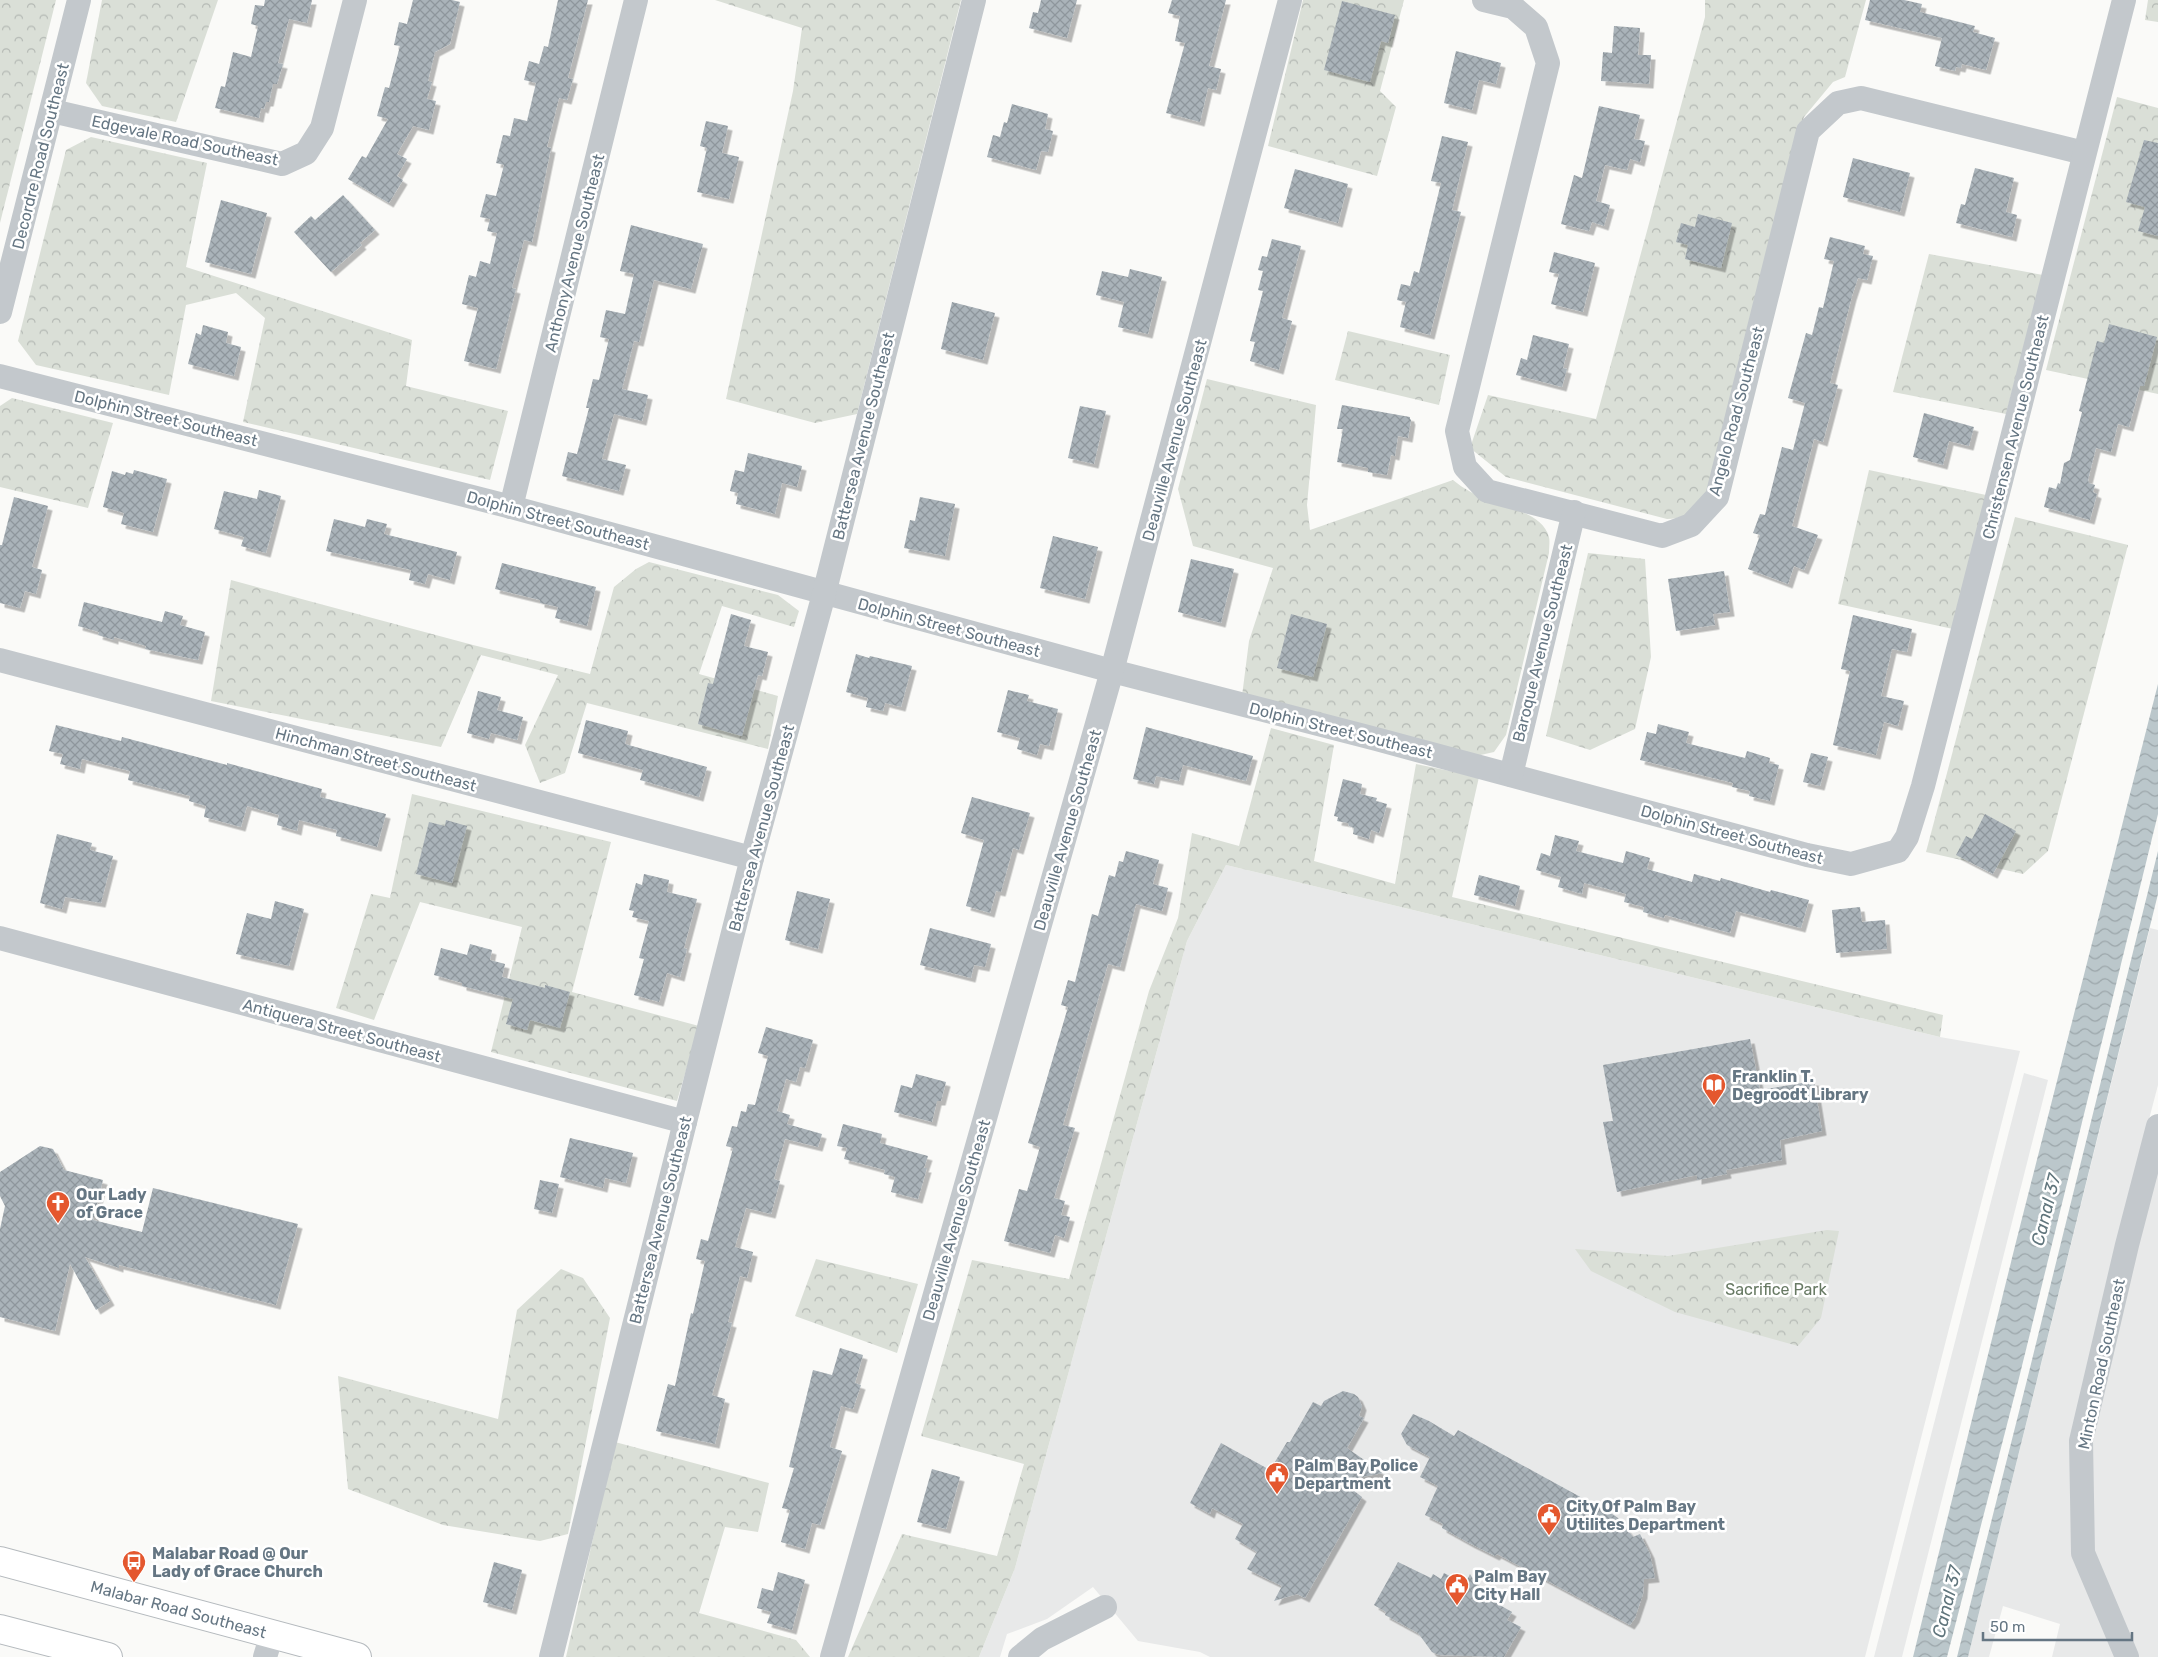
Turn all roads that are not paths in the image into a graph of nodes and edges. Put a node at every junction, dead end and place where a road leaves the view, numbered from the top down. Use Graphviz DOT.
graph roads {
  1 [pos="79,0"];
  2 [pos="355,0"];
  3 [pos="636,0"];
  4 [pos="974,0"];
  5 [pos="1290,0"];
  6 [pos="1484,0"];
  7 [pos="2124,0"];
  8 [pos="52,110"];
  9 [pos="2084,153"];
  10 [pos="0,312"];
  11 [pos="0,376"];
  12 [pos="511,507"];
  13 [pos="1574,512"];
  14 [pos="824,594"];
  15 [pos="0,660"];
  16 [pos="1112,671"];
  17 [pos="1511,774"];
  18 [pos="1898,851"];
  19 [pos="752,858"];
  20 [pos="0,938"];
  21 [pos="685,1122"];
  22 [pos="2158,1126"];
  23 [pos="0,1561"];
  24 [pos="1105,1607"];
  25 [pos="0,1629"];
  26 [pos="269,1646"];
  27 [pos="108,1657"];
  28 [pos="357,1657"];
  29 [pos="551,1657"];
  30 [pos="832,1657"];
  31 [pos="1020,1657"];
  32 [pos="2127,1657"];
  1 -- 8 [label="street, Decordre Road Southeast"];
  2 -- 8 [label="street, Edgevale Road Southeast"];
  3 -- 12 [label="street, Anthony Avenue Southeast"];
  4 -- 14 [label="street, Battersea Avenue Southeast"];
  5 -- 16 [label="street, Deauville Avenue Southeast"];
  6 -- 13 [label="street, Angelo Road Southeast"];
  7 -- 9 [label="street, Christensen Avenue Southeast"];
  8 -- 10 [label="street, Decordre Road Southeast"];
  9 -- 13 [label="street, Angelo Road Southeast"];
  9 -- 18 [label="street, Christensen Avenue Southeast"];
  11 -- 12 [label="street, Dolphin Street Southeast"];
  12 -- 14 [label="street, Dolphin Street Southeast"];
  13 -- 17 [label="street, Baroque Avenue Southeast"];
  14 -- 16 [label="street, Dolphin Street Southeast"];
  14 -- 19 [label="street, Battersea Avenue Southeast"];
  15 -- 19 [label="street, Hinchman Street Southeast"];
  16 -- 17 [label="street, Dolphin Street Southeast"];
  16 -- 30 [label="street, Deauville Avenue Southeast"];
  17 -- 18 [label="street, Dolphin Street Southeast"];
  19 -- 21 [label="street, Battersea Avenue Southeast"];
  20 -- 21 [label="street, Antiquera Street Southeast"];
  21 -- 29 [label="street, Battersea Avenue Southeast"];
  22 -- 32 [label="street, Minton Road Southeast"];
  23 -- 26 [label="main road, Malabar Road Southeast"];
  24 -- 31 [label="street"];
  25 -- 27 [label="main road"];
  26 -- 28 [label="main road, Malabar Road Southeast"];
}
